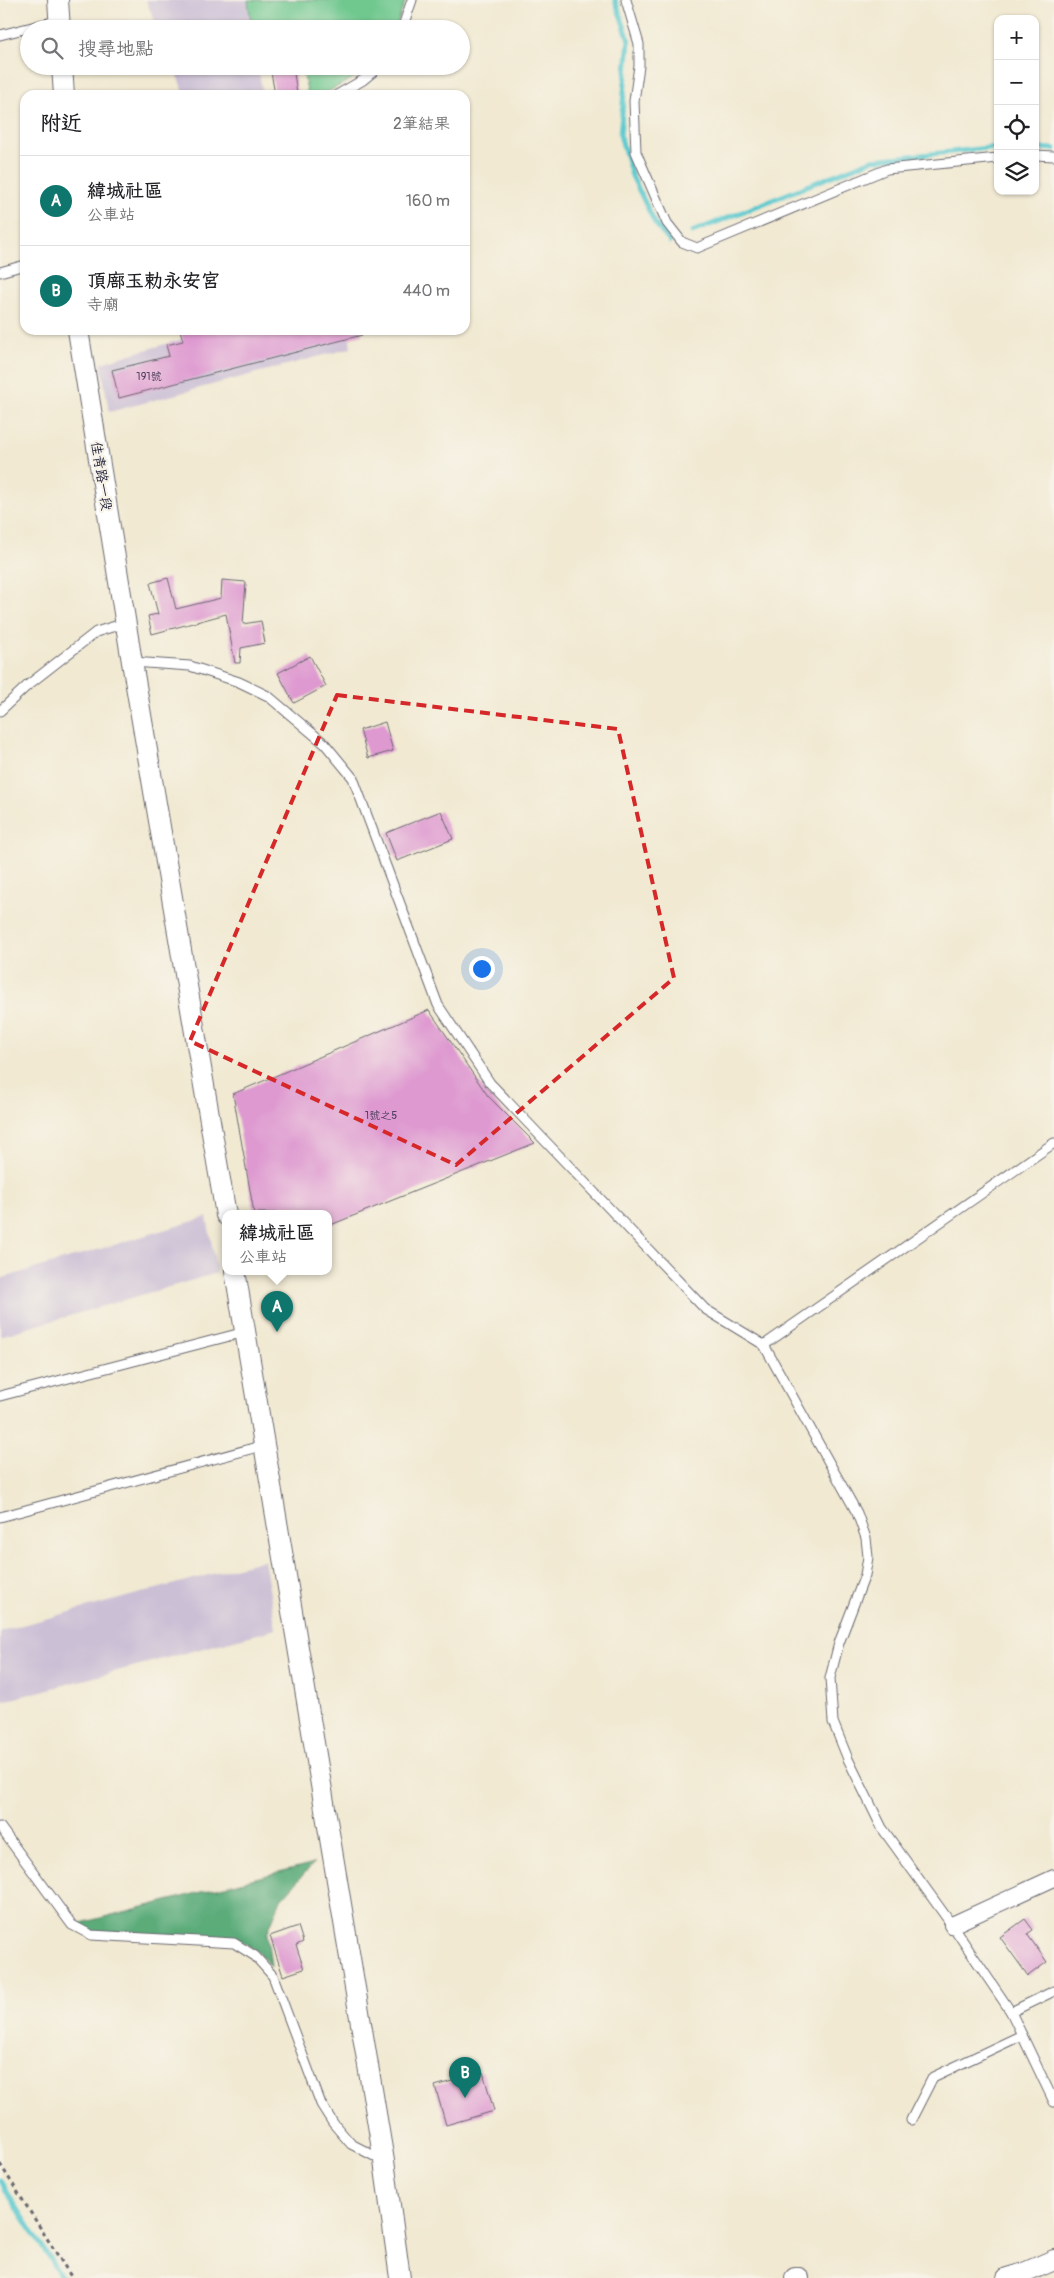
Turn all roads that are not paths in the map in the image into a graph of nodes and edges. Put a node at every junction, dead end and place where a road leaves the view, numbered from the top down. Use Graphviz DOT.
graph roads {
  1 [pos="412,0"];
  2 [pos="626,0"];
  3 [pos="60,16"];
  4 [pos="47,20"];
  5 [pos="405,20"];
  6 [pos="20,29"];
  7 [pos="0,35"];
  8 [pos="63,75"];
  9 [pos="368,75"];
  10 [pos="64,90"];
  11 [pos="345,90"];
  12 [pos="1039,155"];
  13 [pos="1054,156"];
  14 [pos="994,158"];
  15 [pos="20,266"];
  16 [pos="0,272"];
  17 [pos="79,335"];
  18 [pos="125,623"];
  19 [pos="132,662"];
  20 [pos="0,711"];
  21 [pos="1054,1142"];
  22 [pos="225,1210"];
  23 [pos="236,1275"];
  24 [pos="246,1332"];
  25 [pos="764,1345"];
  26 [pos="0,1396"];
  27 [pos="265,1445"];
  28 [pos="0,1517"];
  29 [pos="0,1826"];
  30 [pos="1054,1878"];
  31 [pos="952,1925"];
  32 [pos="1054,1991"];
  33 [pos="1011,2012"];
  34 [pos="1022,2035"];
  35 [pos="1054,2102"];
  36 [pos="911,2120"];
  37 [pos="384,2161"];
  38 [pos="1054,2260"];
  39 [pos="400,2278"];
  40 [pos="795,2278"];
  41 [pos="799,2278"];
  42 [pos="1007,2278"];
  1 -- 5 [label="lane"];
  2 -- 14 [label="lane"];
  3 -- 4 [label="lane"];
  6 -- 7 [label="lane"];
  8 -- 10 [label="street"];
  9 -- 11 [label="lane"];
  12 -- 13 [label="lane"];
  15 -- 16 [label="lane"];
  17 -- 18 [label="street, 佳青路一段"];
  18 -- 19 [label="street, 佳青路一段"];
  18 -- 20 [label="lane"];
  19 -- 22 [label="street, 佳青路一段"];
  19 -- 25 [label="lane"];
  21 -- 25 [label="lane"];
  23 -- 24 [label="street"];
  24 -- 26 [label="lane"];
  24 -- 27 [label="street"];
  25 -- 31 [label="lane"];
  27 -- 28 [label="lane"];
  27 -- 37 [label="street"];
  29 -- 37 [label="lane"];
  30 -- 31 [label="street"];
  31 -- 33 [label="lane"];
  32 -- 33 [label="lane"];
  33 -- 34 [label="lane"];
  34 -- 35 [label="lane"];
  34 -- 36 [label="lane"];
  37 -- 39 [label="street"];
  38 -- 42 [label="street"];
  40 -- 41 [label="street"];
}
